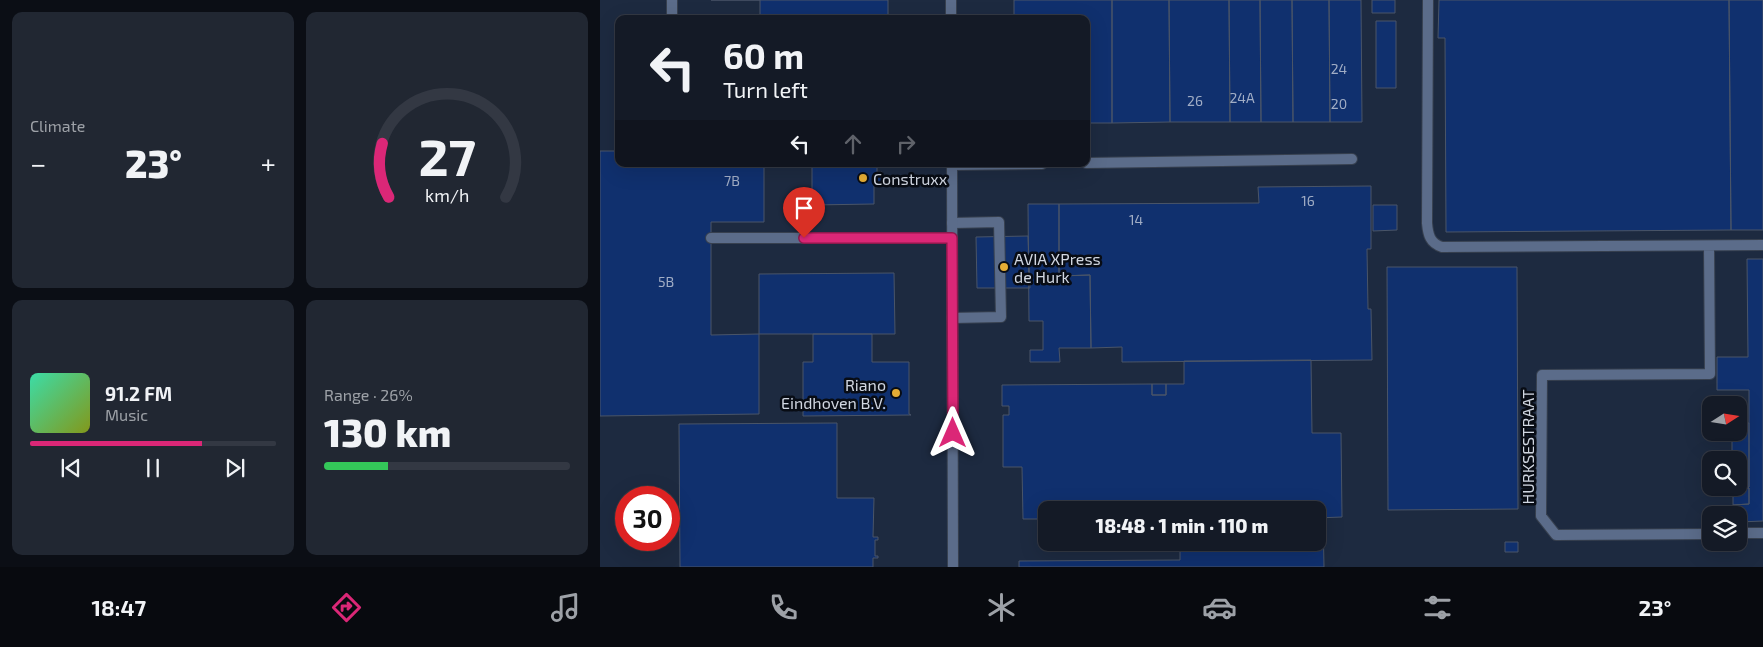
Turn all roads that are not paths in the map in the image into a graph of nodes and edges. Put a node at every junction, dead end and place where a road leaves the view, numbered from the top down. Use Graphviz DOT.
graph roads {
  1 [pos="672,0"];
  2 [pos="951,0"];
  3 [pos="1428,0"];
  4 [pos="672,15"];
  5 [pos="951,15"];
  6 [pos="1352,159"];
  7 [pos="1090,163"];
  8 [pos="952,167"];
  9 [pos="952,223"];
  10 [pos="711,238"];
  11 [pos="952,238"];
  12 [pos="1709,246"];
  13 [pos="1763,246"];
  14 [pos="952,318"];
  15 [pos="1747,533"];
  16 [pos="1763,533"];
  17 [pos="1702,534"];
  18 [pos="953,567"];
  1 -- 4 [label="street"];
  2 -- 5 [label="street"];
  3 -- 12 [label="street"];
  6 -- 7 [label="street"];
  8 -- 9 [label="street"];
  9 -- 11 [label="street"];
  9 -- 14 [label="street"];
  10 -- 11 [label="street"];
  11 -- 14 [label="street"];
  12 -- 13 [label="street"];
  12 -- 17 [label="street, HURKSESTRAAT"];
  14 -- 18 [label="street"];
  15 -- 16 [label="street"];
}
